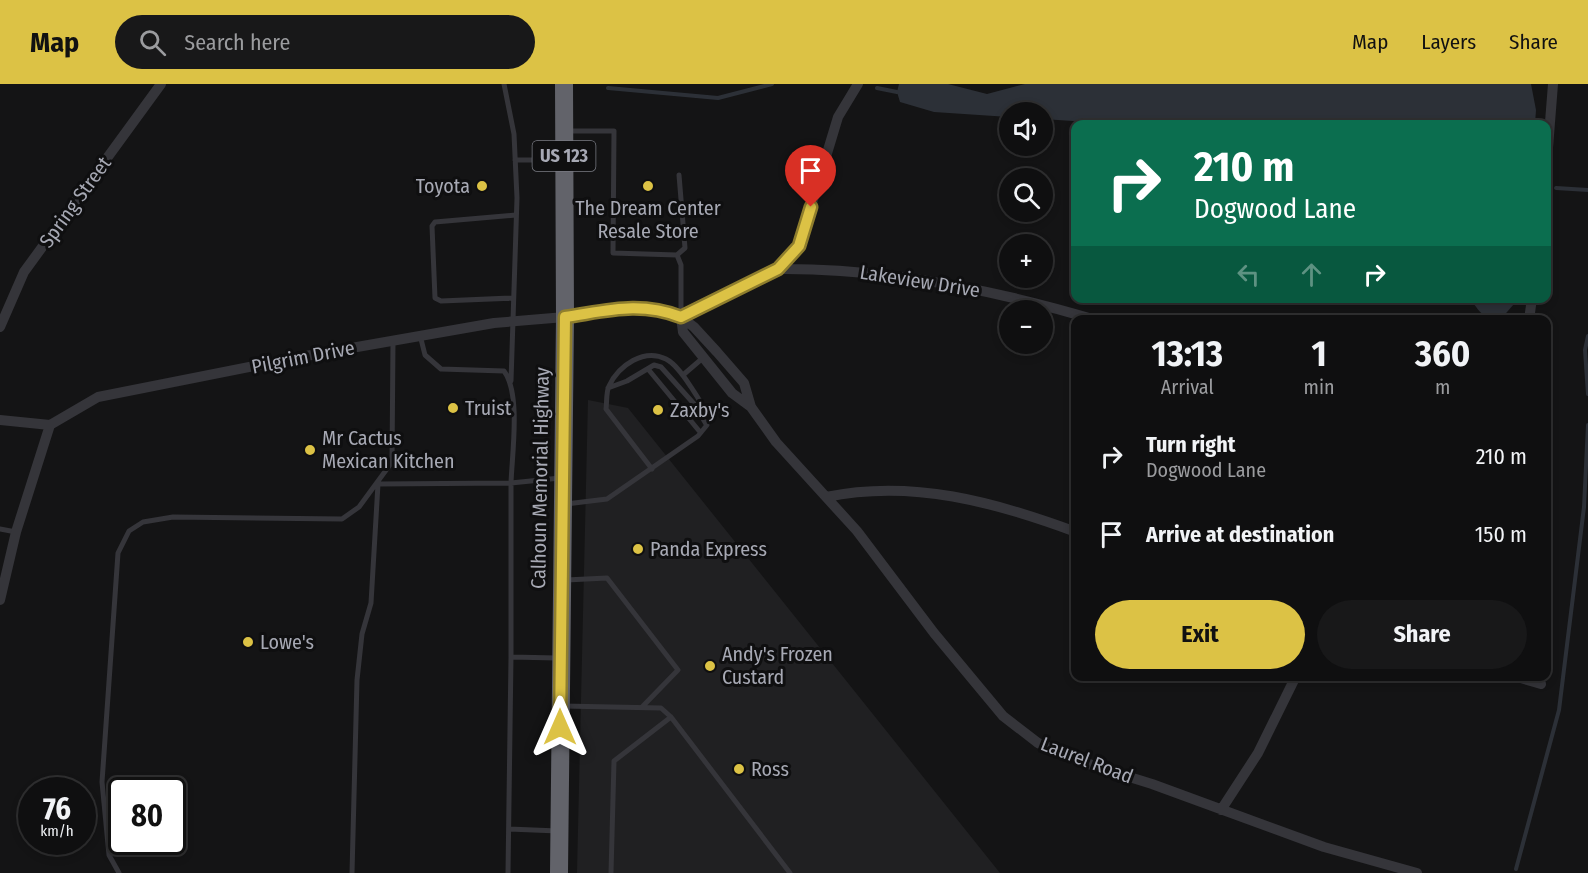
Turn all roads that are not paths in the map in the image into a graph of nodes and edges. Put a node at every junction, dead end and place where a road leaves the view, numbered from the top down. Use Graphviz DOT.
graph roads {
  1 [pos="161,84"];
  2 [pos="504,84"];
  3 [pos="564,84"];
  4 [pos="1553,84"];
  5 [pos="857,86"];
  6 [pos="1550,120"];
  7 [pos="564,132"];
  8 [pos="515,160"];
  9 [pos="564,160"];
  10 [pos="679,175"];
  11 [pos="516,215"];
  12 [pos="677,255"];
  13 [pos="778,269"];
  14 [pos="513,298"];
  15 [pos="1077,315"];
  16 [pos="565,317"];
  17 [pos="681,317"];
  18 [pos="512,322"];
  19 [pos="0,327"];
  20 [pos="420,334"];
  21 [pos="393,339"];
  22 [pos="704,357"];
  23 [pos="648,369"];
  24 [pos="683,375"];
  25 [pos="511,381"];
  26 [pos="608,388"];
  27 [pos="752,407"];
  28 [pos="0,420"];
  29 [pos="50,424"];
  30 [pos="706,425"];
  31 [pos="700,432"];
  32 [pos="652,469"];
  33 [pos="562,478"];
  34 [pos="511,483"];
  35 [pos="378,484"];
  36 [pos="826,497"];
  37 [pos="562,504"];
  38 [pos="0,529"];
  39 [pos="1071,529"];
  40 [pos="16,532"];
  41 [pos="561,580"];
  42 [pos="0,600"];
  43 [pos="512,657"];
  44 [pos="561,658"];
  45 [pos="1294,681"];
  46 [pos="1531,681"];
  47 [pos="1541,684"];
  48 [pos="560,706"];
  49 [pos="643,706"];
  50 [pos="671,717"];
  51 [pos="1221,810"];
  52 [pos="509,830"];
  53 [pos="559,831"];
  54 [pos="119,873"];
  55 [pos="352,873"];
  56 [pos="508,873"];
  57 [pos="559,873"];
  58 [pos="611,873"];
  59 [pos="790,873"];
  60 [pos="1417,873"];
  1 -- 19 [label="street, Spring Street"];
  2 -- 8 [label="lane"];
  3 -- 7 [label="highway, Calhoun Memorial Highway / US 123"];
  4 -- 6 [label="street"];
  5 -- 13 [label="street"];
  7 -- 9 [label="highway, Calhoun Memorial Highway / US 123"];
  7 -- 12 [label="lane"];
  8 -- 9 [label="lane"];
  8 -- 11 [label="lane"];
  9 -- 16 [label="highway, Calhoun Memorial Highway / US 123"];
  10 -- 12 [label="lane"];
  11 -- 14 [label="lane"];
  11 -- 14 [label="lane"];
  12 -- 17 [label="lane"];
  13 -- 15 [label="street, Lakeview Drive"];
  13 -- 17 [label="street"];
  14 -- 18 [label="lane"];
  16 -- 17 [label="street, Pilgrim Drive"];
  16 -- 18 [label="street, Pilgrim Drive"];
  16 -- 33 [label="highway, Calhoun Memorial Highway / US 123"];
  17 -- 22 [label="street, Laurel Road"];
  17 -- 27 [label="street, Laurel Road"];
  18 -- 20 [label="street, Pilgrim Drive"];
  18 -- 25 [label="lane"];
  20 -- 21 [label="street, Pilgrim Drive"];
  20 -- 25 [label="lane"];
  21 -- 29 [label="street, Pilgrim Drive"];
  21 -- 35 [label="lane"];
  22 -- 24 [label="lane"];
  22 -- 27 [label="street, Laurel Road"];
  23 -- 26 [label="lane"];
  23 -- 30 [label="lane"];
  23 -- 31 [label="lane"];
  24 -- 26 [label="lane"];
  24 -- 30 [label="lane"];
  25 -- 34 [label="lane"];
  26 -- 32 [label="lane"];
  27 -- 36 [label="street, Laurel Road"];
  28 -- 29 [label="street"];
  29 -- 40 [label="street"];
  30 -- 31 [label="lane"];
  31 -- 32 [label="lane"];
  32 -- 37 [label="lane"];
  33 -- 34 [label="lane"];
  33 -- 37 [label="highway, Calhoun Memorial Highway / US 123"];
  34 -- 35 [label="lane"];
  34 -- 43 [label="lane"];
  35 -- 54 [label="lane"];
  35 -- 55 [label="lane"];
  36 -- 39 [label="street"];
  36 -- 51 [label="street, Laurel Road"];
  37 -- 41 [label="highway, Calhoun Memorial Highway / US 123"];
  38 -- 40 [label="lane"];
  40 -- 42 [label="street"];
  41 -- 44 [label="highway, Calhoun Memorial Highway / US 123"];
  41 -- 49 [label="lane"];
  43 -- 44 [label="lane"];
  43 -- 52 [label="lane"];
  44 -- 48 [label="highway, Calhoun Memorial Highway / US 123"];
  45 -- 51 [label="street"];
  46 -- 47 [label="street"];
  48 -- 49 [label="lane"];
  48 -- 53 [label="highway, Calhoun Memorial Highway / US 123"];
  49 -- 50 [label="lane"];
  50 -- 58 [label="lane"];
  50 -- 59 [label="lane"];
  51 -- 60 [label="street, Laurel Road"];
  52 -- 53 [label="lane"];
  52 -- 56 [label="lane"];
  53 -- 57 [label="highway, Calhoun Memorial Highway / US 123"];
}
